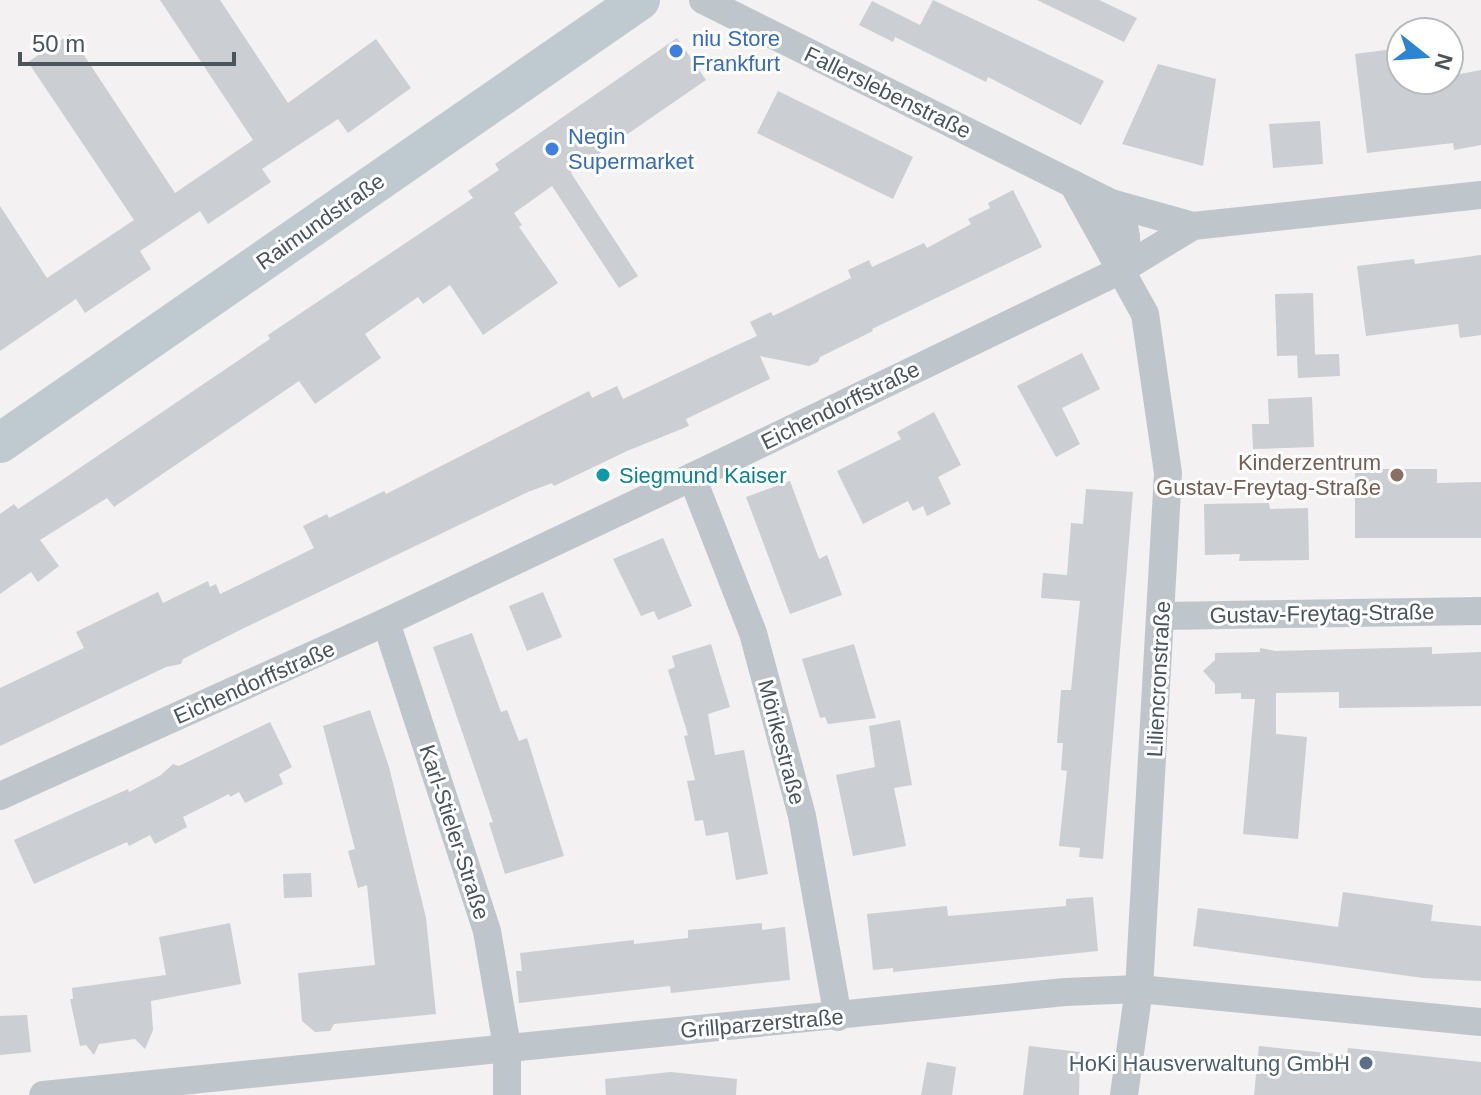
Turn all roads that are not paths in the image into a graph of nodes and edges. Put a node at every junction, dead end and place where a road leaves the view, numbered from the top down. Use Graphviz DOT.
graph roads {
  1 [pos="640,0"];
  2 [pos="703,0"];
  3 [pos="1073,184"];
  4 [pos="1481,195"];
  5 [pos="1111,203"];
  6 [pos="1193,226"];
  7 [pos="1119,271"];
  8 [pos="0,443"];
  9 [pos="692,477"];
  10 [pos="1481,611"];
  11 [pos="1163,616"];
  12 [pos="386,622"];
  13 [pos="0,796"];
  14 [pos="1139,989"];
  15 [pos="838,1017"];
  16 [pos="1481,1022"];
  17 [pos="507,1046"];
  18 [pos="43,1095"];
  19 [pos="507,1095"];
  20 [pos="1124,1095"];
  1 -- 8 [label="street, Raimundstraße"];
  2 -- 3 [label="street, Fallerslebenstraße"];
  3 -- 5 [label="street, Fallerslebenstraße"];
  3 -- 7 [label="street"];
  4 -- 6 [label="street, Eichendorffstraße"];
  5 -- 6 [label="street, Fallerslebenstraße"];
  5 -- 7 [label="street"];
  6 -- 7 [label="street, Eichendorffstraße"];
  7 -- 9 [label="street, Eichendorffstraße"];
  7 -- 11 [label="street, Liliencronstraße"];
  9 -- 12 [label="street, Eichendorffstraße"];
  9 -- 15 [label="street, Mörikestraße"];
  10 -- 11 [label="street, Gustav-Freytag-Straße"];
  11 -- 14 [label="street, Liliencronstraße"];
  12 -- 13 [label="street, Eichendorffstraße"];
  12 -- 17 [label="street, Karl-Stieler-Straße"];
  14 -- 15 [label="street, Grillparzerstraße"];
  14 -- 16 [label="street, Grillparzerstraße"];
  14 -- 20 [label="street, Liliencronstraße"];
  15 -- 17 [label="street, Grillparzerstraße"];
  17 -- 18 [label="street, Grillparzerstraße"];
  17 -- 19 [label="street, Karl-Stieler-Straße"];
}
